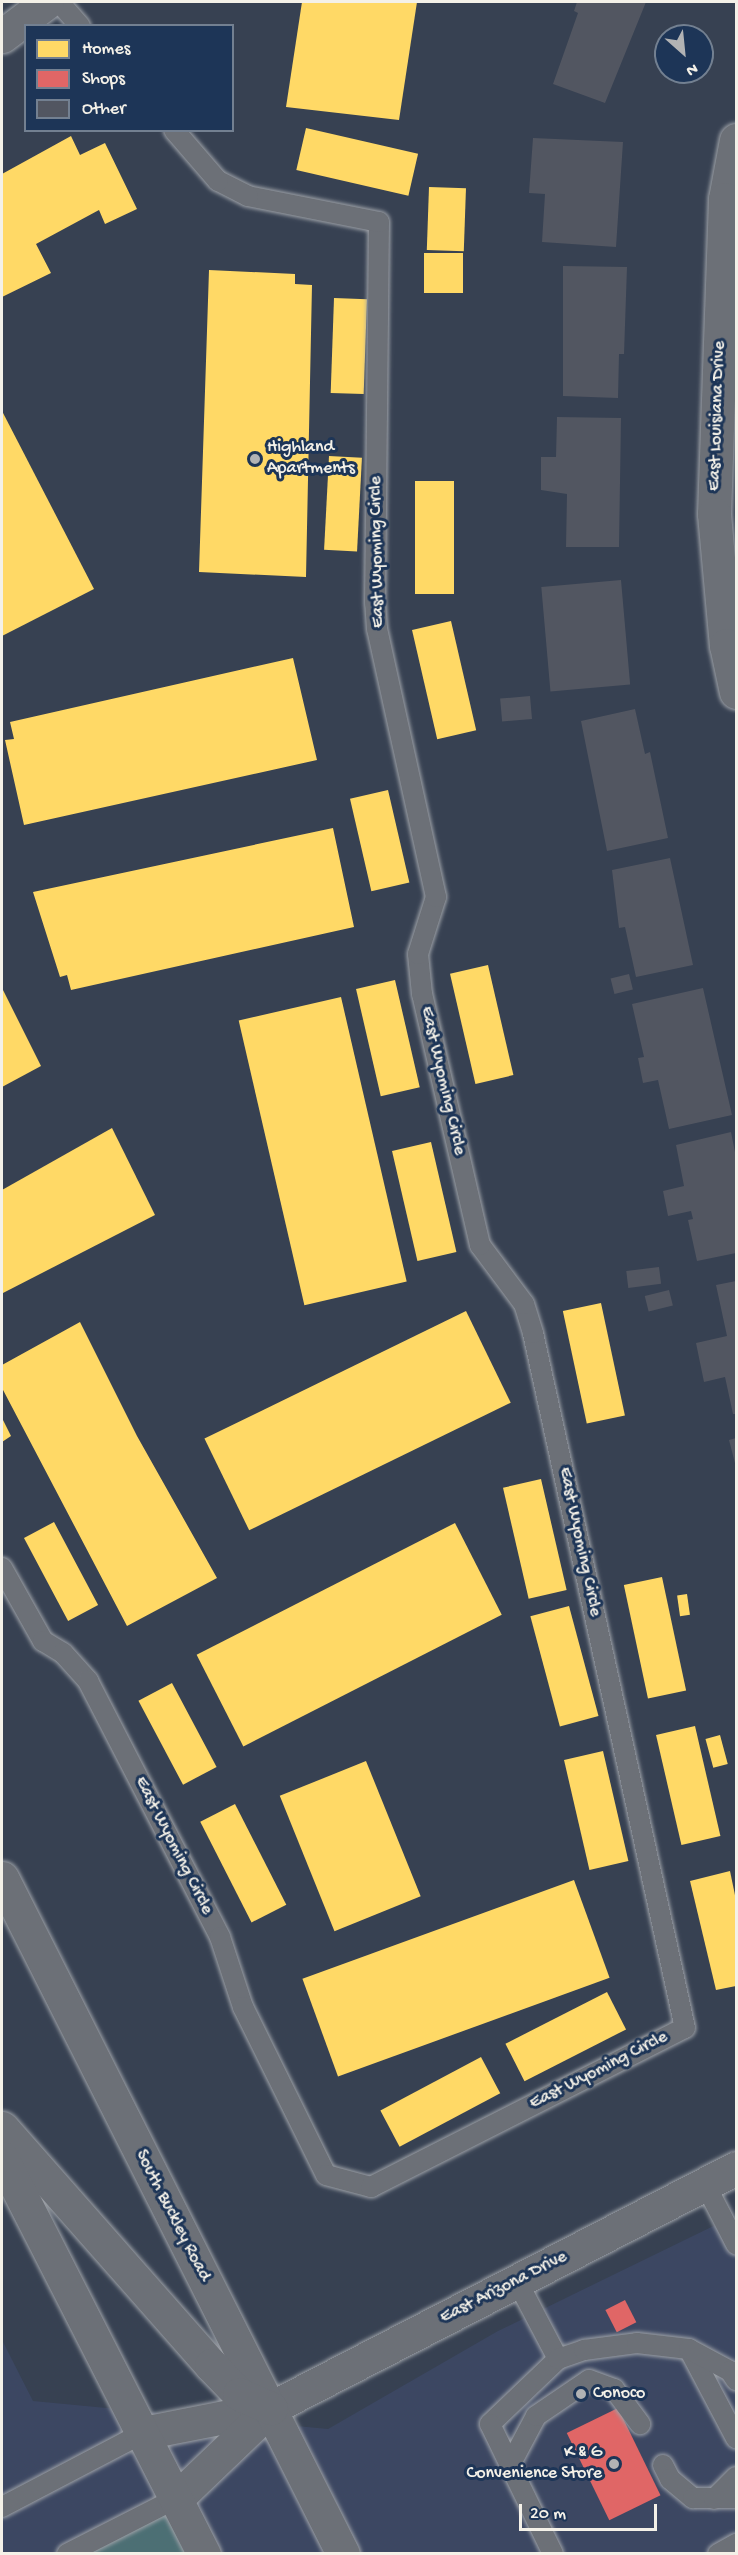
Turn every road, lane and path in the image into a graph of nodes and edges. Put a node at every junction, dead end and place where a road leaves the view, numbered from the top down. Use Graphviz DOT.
graph roads {
  1 [pos="47,2"];
  2 [pos="59,2"];
  3 [pos="79,24"];
  4 [pos="2,36"];
  5 [pos="176,132"];
  6 [pos="736,140"];
  7 [pos="736,692"];
  8 [pos="2,1568"];
  9 [pos="2,1878"];
  10 [pos="2,2128"];
  11 [pos="2,2158"];
  12 [pos="736,2168"];
  13 [pos="705,2184"];
  14 [pos="736,2244"];
  15 [pos="517,2281"];
  16 [pos="689,2349"];
  17 [pos="558,2359"];
  18 [pos="736,2380"];
  19 [pos="270,2408"];
  20 [pos="640,2424"];
  21 [pos="143,2433"];
  22 [pos="736,2438"];
  23 [pos="510,2465"];
  24 [pos="663,2465"];
  25 [pos="736,2477"];
  26 [pos="177,2498"];
  27 [pos="736,2498"];
  28 [pos="714,2499"];
  29 [pos="2,2507"];
  30 [pos="736,2544"];
  31 [pos="67,2553"];
  32 [pos="204,2553"];
  33 [pos="344,2553"];
  34 [pos="553,2553"];
  35 [pos="718,2553"];
  1 -- 4 [label="main road"];
  2 -- 3 [label="lane"];
  5 -- 8 [label="lane, East Wyoming Circle"];
  6 -- 7 [label="main road, East Louisiana Drive"];
  9 -- 19 [label="main road, South Buckley Road"];
  10 -- 19 [label="main road"];
  11 -- 21 [label="main road"];
  12 -- 13 [label="main road, East Arizona Drive"];
  13 -- 14 [label="lane"];
  13 -- 15 [label="main road, East Arizona Drive"];
  15 -- 17 [label="lane"];
  15 -- 19 [label="main road, East Arizona Drive"];
  16 -- 17 [label="lane"];
  16 -- 18 [label="lane"];
  16 -- 22 [label="lane"];
  17 -- 23 [label="lane"];
  19 -- 21 [label="main road, East Arizona Drive"];
  19 -- 26 [label="main road, East Arizona Drive"];
  19 -- 33 [label="main road, South Buckley Road"];
  20 -- 23 [label="lane"];
  21 -- 26 [label="main road"];
  21 -- 29 [label="lane"];
  23 -- 34 [label="lane"];
  24 -- 28 [label="lane"];
  25 -- 28 [label="lane"];
  26 -- 31 [label="lane"];
  26 -- 32 [label="main road"];
  27 -- 28 [label="lane"];
  30 -- 35 [label="lane"];
}
